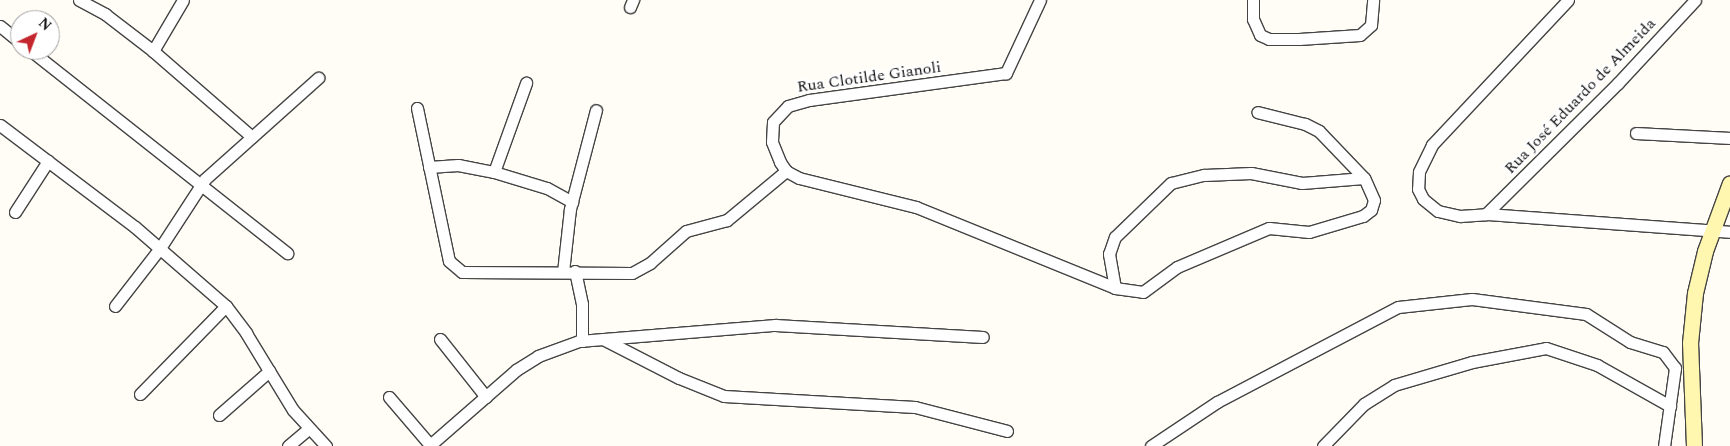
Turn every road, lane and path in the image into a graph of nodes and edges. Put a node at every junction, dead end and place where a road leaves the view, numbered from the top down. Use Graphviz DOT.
graph roads {
  1 [pos="79,0"];
  2 [pos="183,0"];
  3 [pos="1040,0"];
  4 [pos="1253,0"];
  5 [pos="1373,0"];
  6 [pos="1568,0"];
  7 [pos="1696,0"];
  8 [pos="0,26"];
  9 [pos="10,34"];
  10 [pos="153,52"];
  11 [pos="43,60"];
  12 [pos="318,78"];
  13 [pos="526,83"];
  14 [pos="417,108"];
  15 [pos="596,110"];
  16 [pos="1257,112"];
  17 [pos="0,125"];
  18 [pos="1636,133"];
  19 [pos="252,137"];
  20 [pos="1730,138"];
  21 [pos="48,161"];
  22 [pos="429,168"];
  23 [pos="786,171"];
  24 [pos="494,172"];
  25 [pos="1364,178"];
  26 [pos="1730,184"];
  27 [pos="202,185"];
  28 [pos="572,202"];
  29 [pos="15,212"];
  30 [pos="1486,214"];
  31 [pos="1712,231"];
  32 [pos="1730,232"];
  33 [pos="160,248"];
  34 [pos="286,253"];
  35 [pos="575,271"];
  36 [pos="563,272"];
  37 [pos="1115,288"];
  38 [pos="115,306"];
  39 [pos="226,306"];
  40 [pos="983,337"];
  41 [pos="602,338"];
  42 [pos="440,339"];
  43 [pos="582,341"];
  44 [pos="269,371"];
  45 [pos="140,394"];
  46 [pos="389,397"];
  47 [pos="486,397"];
  48 [pos="1670,406"];
  49 [pos="218,415"];
  50 [pos="308,429"];
  51 [pos="1007,431"];
  52 [pos="288,446"];
  53 [pos="326,446"];
  54 [pos="430,446"];
  55 [pos="1151,446"];
  56 [pos="1323,446"];
  57 [pos="1664,446"];
  58 [pos="1694,446"];
  1 -- 10 [label="street"];
  2 -- 10 [label="street"];
  3 -- 23 [label="street, Rua Clotilde Gianoli"];
  4 -- 5 [label="street"];
  6 -- 30 [label="street"];
  7 -- 30 [label="street, Rua José Eduardo de Almeida"];
  8 -- 9 [label="street"];
  10 -- 19 [label="street"];
  11 -- 27 [label="street"];
  12 -- 19 [label="street"];
  13 -- 24 [label="street"];
  14 -- 22 [label="street"];
  15 -- 28 [label="street"];
  16 -- 25 [label="street"];
  17 -- 21 [label="street"];
  18 -- 20 [label="street"];
  19 -- 27 [label="street"];
  21 -- 29 [label="street"];
  21 -- 33 [label="street"];
  22 -- 24 [label="street"];
  22 -- 36 [label="street"];
  23 -- 35 [label="street"];
  23 -- 37 [label="street"];
  24 -- 28 [label="street"];
  25 -- 37 [label="street"];
  25 -- 37 [label="street"];
  26 -- 31 [label="street"];
  27 -- 33 [label="street"];
  27 -- 34 [label="street"];
  28 -- 36 [label="street"];
  30 -- 31 [label="street"];
  31 -- 32 [label="street"];
  31 -- 58 [label="street"];
  33 -- 38 [label="street"];
  33 -- 39 [label="street"];
  35 -- 36 [label="street"];
  35 -- 43 [label="street"];
  39 -- 44 [label="street"];
  39 -- 45 [label="street"];
  40 -- 41 [label="street"];
  41 -- 43 [label="street"];
  41 -- 51 [label="street"];
  42 -- 47 [label="street"];
  43 -- 47 [label="street"];
  44 -- 49 [label="street"];
  44 -- 50 [label="street"];
  46 -- 54 [label="street"];
  47 -- 54 [label="street"];
  48 -- 55 [label="street"];
  48 -- 56 [label="street"];
  48 -- 57 [label="street"];
  50 -- 52 [label="street"];
  50 -- 53 [label="street"];
}
